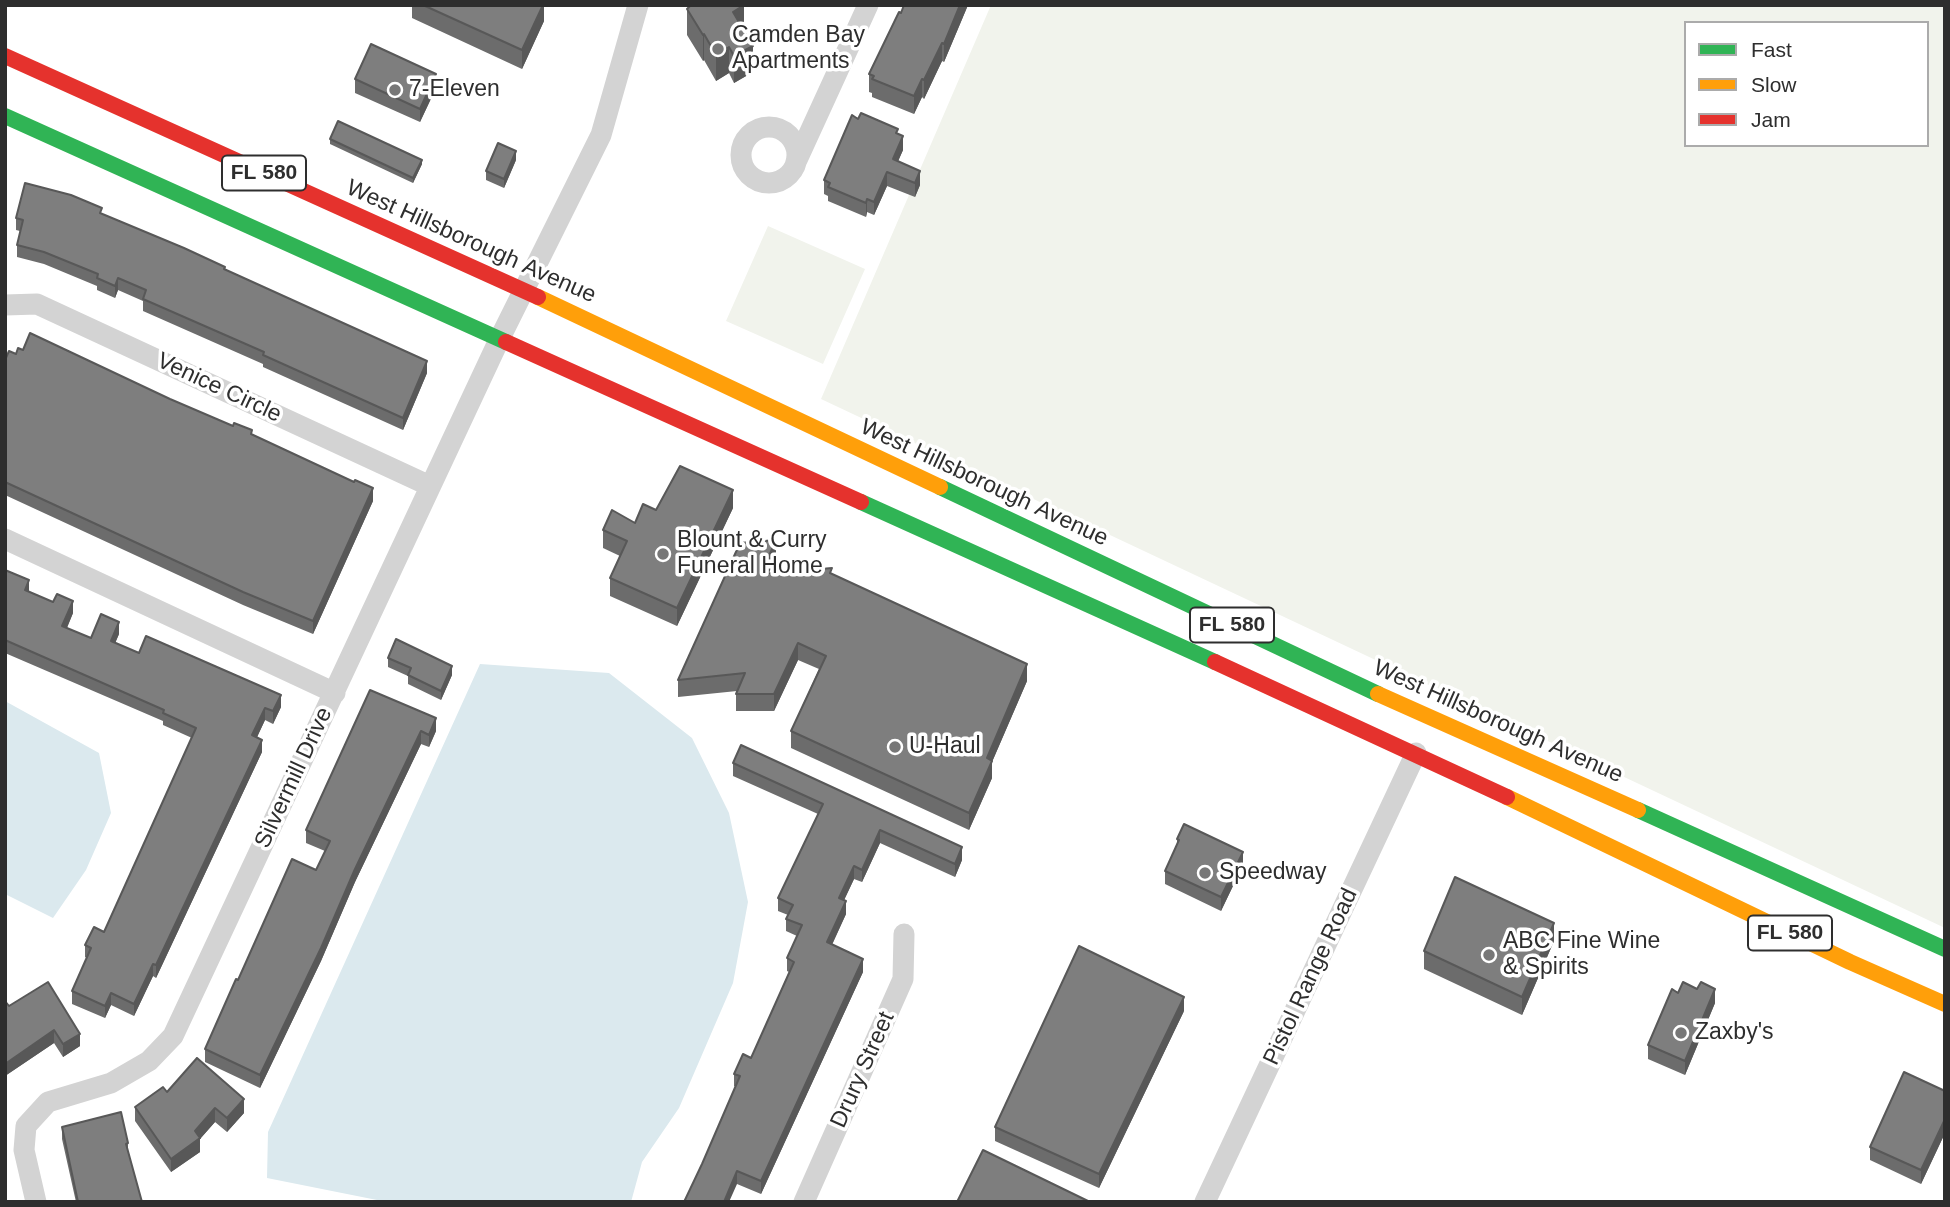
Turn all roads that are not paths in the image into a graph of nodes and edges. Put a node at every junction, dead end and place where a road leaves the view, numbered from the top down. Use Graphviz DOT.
graph roads {
  1 [pos="638,5"];
  2 [pos="868,5"];
  3 [pos="5,56"];
  4 [pos="5,116"];
  5 [pos="797,160"];
  6 [pos="524,290"];
  7 [pos="5,305"];
  8 [pos="499,340"];
  9 [pos="430,486"];
  10 [pos="5,539"];
  11 [pos="1033,579"];
  12 [pos="1074,582"];
  13 [pos="335,692"];
  14 [pos="1413,711"];
  15 [pos="1396,721"];
  16 [pos="1416,753"];
  17 [pos="1452,754"];
  18 [pos="1762,883"];
  19 [pos="1816,889"];
  20 [pos="904,934"];
  21 [pos="1945,948"];
  22 [pos="1945,1004"];
  23 [pos="36,1202"];
  24 [pos="804,1202"];
  25 [pos="1205,1202"];
  1 -- 6 [label="street, Silvermill Drive"];
  2 -- 5 [label="street"];
  3 -- 6 [label="main road, West Hillsborough Avenue / FL 580"];
  4 -- 8 [label="main road, FL 580"];
  6 -- 8 [label="street, Silvermill Drive"];
  6 -- 14 [label="main road, West Hillsborough Avenue / FL 580"];
  7 -- 9 [label="street, Venice Circle"];
  8 -- 9 [label="street, Silvermill Drive"];
  8 -- 11 [label="main road, FL 580"];
  9 -- 13 [label="street, Silvermill Drive"];
  10 -- 13 [label="street"];
  11 -- 12 [label="main road"];
  11 -- 16 [label="main road, FL 580"];
  13 -- 23 [label="street, Silvermill Drive"];
  14 -- 15 [label="main road"];
  14 -- 19 [label="main road, West Hillsborough Avenue / FL 580"];
  16 -- 17 [label="main road"];
  16 -- 22 [label="main road, FL 580"];
  16 -- 25 [label="street, Pistol Range Road"];
  18 -- 19 [label="main road"];
  19 -- 21 [label="main road, West Hillsborough Avenue / FL 580"];
  20 -- 24 [label="street, Drury Street"];
}
